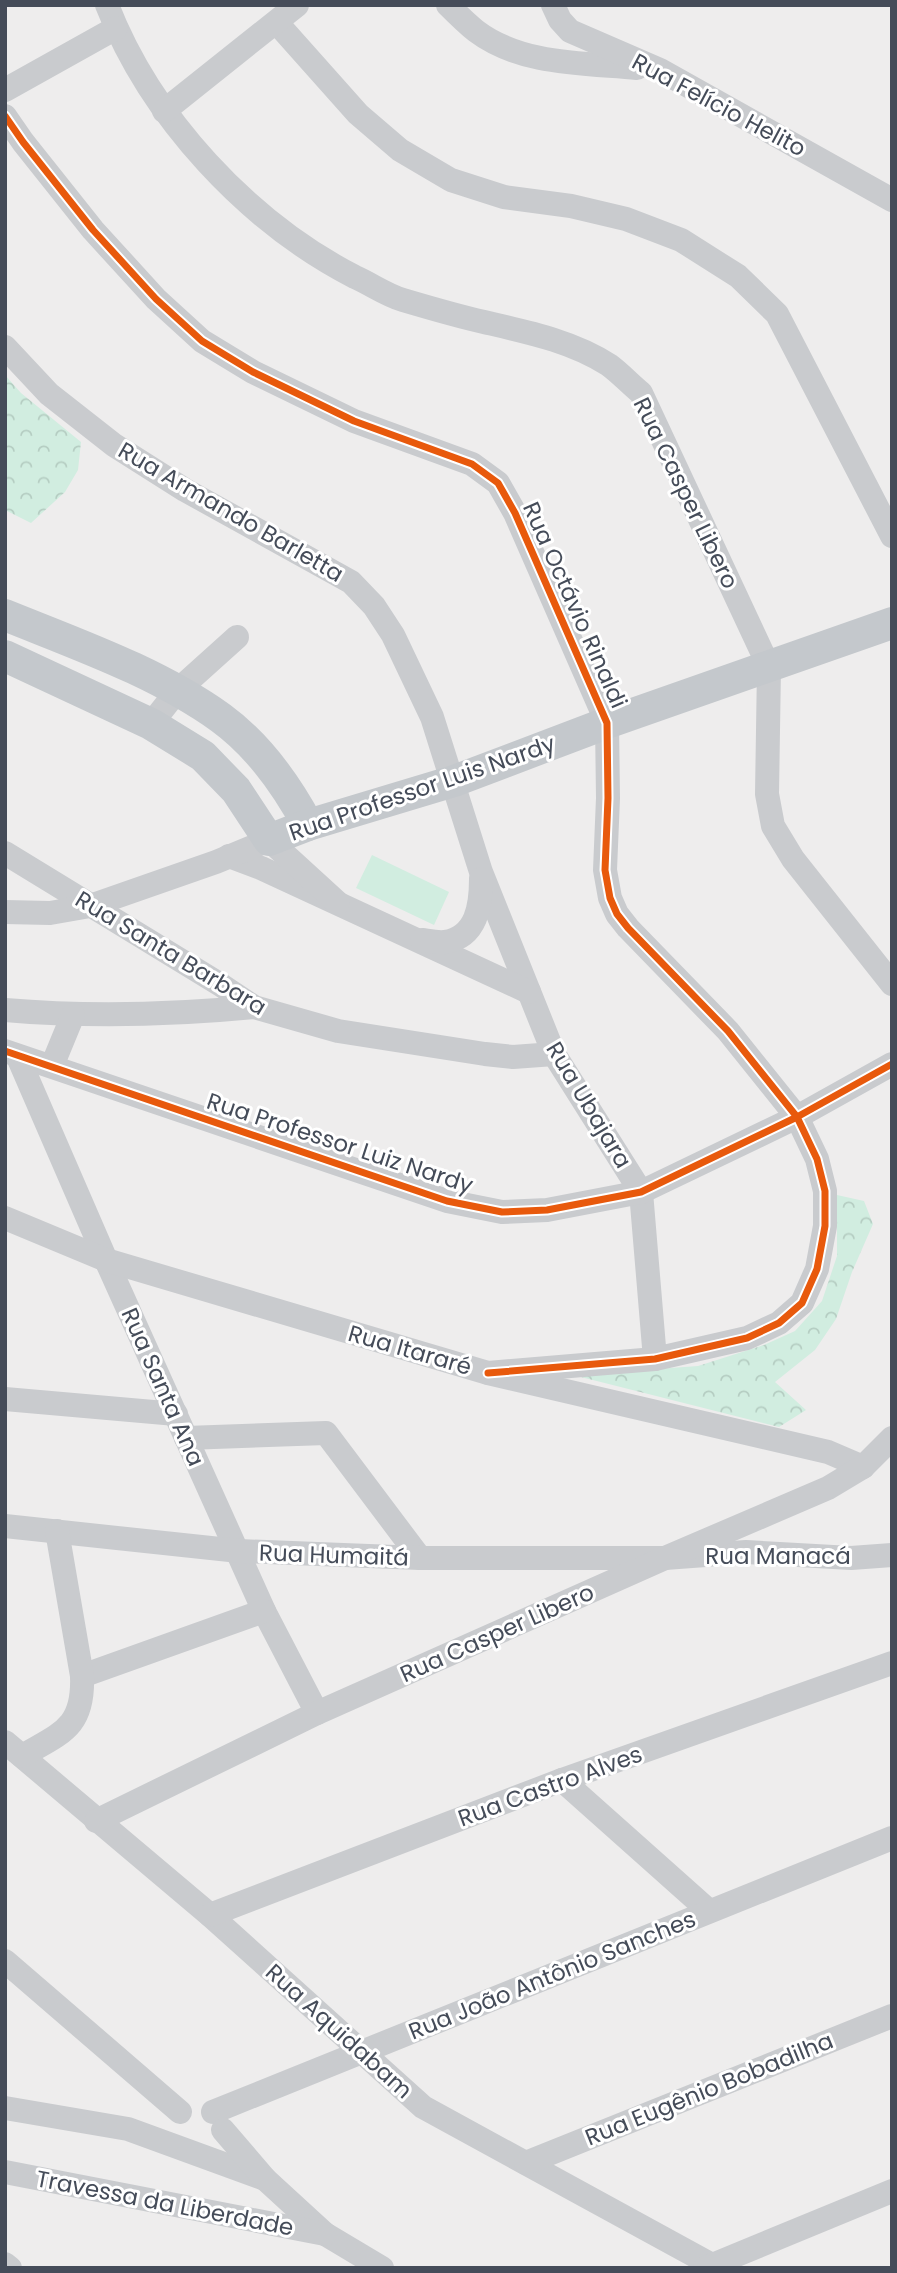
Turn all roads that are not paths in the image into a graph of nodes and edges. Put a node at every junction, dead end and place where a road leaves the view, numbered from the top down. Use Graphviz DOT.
graph roads {
  1 [pos="297,5"];
  2 [pos="448,5"];
  3 [pos="553,5"];
  4 [pos="111,16"];
  5 [pos="277,23"];
  6 [pos="660,70"];
  7 [pos="5,90"];
  8 [pos="164,111"];
  9 [pos="5,116"];
  10 [pos="892,200"];
  11 [pos="5,347"];
  12 [pos="892,536"];
  13 [pos="5,615"];
  14 [pos="892,623"];
  15 [pos="237,637"];
  16 [pos="5,656"];
  17 [pos="768,667"];
  18 [pos="177,691"];
  19 [pos="607,723"];
  20 [pos="151,724"];
  21 [pos="454,781"];
  22 [pos="308,825"];
  23 [pos="269,840"];
  24 [pos="5,853"];
  25 [pos="229,856"];
  26 [pos="481,872"];
  27 [pos="338,903"];
  28 [pos="90,906"];
  29 [pos="5,912"];
  30 [pos="418,940"];
  31 [pos="892,984"];
  32 [pos="529,992"];
  33 [pos="254,1007"];
  34 [pos="5,1010"];
  35 [pos="73,1015"];
  36 [pos="12,1054"];
  37 [pos="554,1054"];
  38 [pos="892,1064"];
  39 [pos="52,1066"];
  40 [pos="797,1118"];
  41 [pos="641,1192"];
  42 [pos="5,1219"];
  43 [pos="106,1260"];
  44 [pos="655,1359"];
  45 [pos="488,1373"];
  46 [pos="5,1399"];
  47 [pos="176,1414"];
  48 [pos="186,1438"];
  49 [pos="892,1438"];
  50 [pos="863,1467"];
  51 [pos="5,1526"];
  52 [pos="57,1531"];
  53 [pos="239,1551"];
  54 [pos="892,1555"];
  55 [pos="420,1558"];
  56 [pos="664,1558"];
  57 [pos="264,1611"];
  58 [pos="892,1663"];
  59 [pos="82,1676"];
  60 [pos="317,1713"];
  61 [pos="13,1749"];
  62 [pos="562,1780"];
  63 [pos="96,1821"];
  64 [pos="892,1838"];
  65 [pos="709,1911"];
  66 [pos="210,1915"];
  67 [pos="5,1961"];
  68 [pos="892,2015"];
  69 [pos="362,2052"];
  70 [pos="5,2108"];
  71 [pos="177,2115"];
  72 [pos="218,2121"];
  73 [pos="128,2129"];
  74 [pos="186,2148"];
  75 [pos="526,2163"];
  76 [pos="5,2172"];
  77 [pos="265,2179"];
  78 [pos="892,2191"];
  79 [pos="325,2234"];
  80 [pos="5,2264"];
  81 [pos="708,2266"];
  82 [pos="10,2268"];
  83 [pos="382,2268"];
  1 -- 5 [label="street"];
  2 -- 6 [label="street"];
  3 -- 6 [label="street, Rua Felício Helito"];
  4 -- 7 [label="street"];
  4 -- 8 [label="street, Rua Casper Libero"];
  5 -- 8 [label="street"];
  5 -- 12 [label="street"];
  6 -- 10 [label="street, Rua Felício Helito"];
  8 -- 17 [label="street, Rua Casper Libero"];
  9 -- 19 [label="street, Rua Octávio Rinaldi"];
  11 -- 21 [label="street, Rua Armando Barletta"];
  13 -- 18 [label="main road"];
  14 -- 17 [label="main road, Rua Professor Luis Nardy"];
  15 -- 18 [label="street"];
  16 -- 20 [label="main road"];
  17 -- 19 [label="main road, Rua Professor Luis Nardy"];
  17 -- 31 [label="street, Rua Casper Libero"];
  18 -- 20 [label="street"];
  18 -- 22 [label="main road"];
  19 -- 21 [label="main road, Rua Professor Luis Nardy"];
  19 -- 40 [label="street, Rua Octávio Rinaldi"];
  20 -- 23 [label="main road"];
  21 -- 22 [label="main road, Rua Professor Luis Nardy"];
  21 -- 26 [label="street, Rua Ubajara"];
  22 -- 23 [label="main road, Rua Professor Luis Nardy"];
  23 -- 25 [label="street"];
  23 -- 27 [label="street"];
  24 -- 28 [label="street, Rua Santa Barbara"];
  25 -- 27 [label="street"];
  25 -- 28 [label="street"];
  26 -- 30 [label="street"];
  26 -- 32 [label="street, Rua Ubajara"];
  27 -- 30 [label="street"];
  28 -- 29 [label="street"];
  28 -- 33 [label="street, Rua Santa Barbara"];
  30 -- 32 [label="street"];
  32 -- 37 [label="street, Rua Ubajara"];
  33 -- 35 [label="street"];
  33 -- 37 [label="street, Rua Santa Barbara"];
  34 -- 35 [label="street"];
  35 -- 39 [label="street"];
  36 -- 39 [label="street, Rua Professor Luiz Nardy"];
  36 -- 43 [label="street, Rua Santa Ana"];
  37 -- 41 [label="street, Rua Ubajara"];
  38 -- 40 [label="street, Rua Professor Luiz Nardy"];
  39 -- 41 [label="street, Rua Professor Luiz Nardy"];
  40 -- 41 [label="street, Rua Professor Luiz Nardy"];
  40 -- 44 [label="street, Rua Octávio Rinaldi"];
  41 -- 44 [label="street, Rua Ubajara"];
  42 -- 43 [label="street, Rua Itararé"];
  43 -- 45 [label="street, Rua Itararé"];
  43 -- 47 [label="street, Rua Santa Ana"];
  44 -- 45 [label="street, Rua Octávio Rinaldi"];
  45 -- 50 [label="street, Rua Itararé"];
  46 -- 47 [label="street"];
  47 -- 48 [label="street, Rua Santa Ana"];
  48 -- 53 [label="street, Rua Santa Ana"];
  48 -- 55 [label="street"];
  49 -- 50 [label="street, Rua Casper Libero"];
  50 -- 56 [label="street, Rua Casper Libero"];
  51 -- 52 [label="street, Rua Humaitá"];
  52 -- 53 [label="street, Rua Humaitá"];
  52 -- 59 [label="street"];
  53 -- 55 [label="street, Rua Humaitá"];
  53 -- 57 [label="street, Rua Santa Ana"];
  54 -- 56 [label="street, Rua Manacá"];
  55 -- 56 [label="street, Rua Humaitá"];
  56 -- 60 [label="street, Rua Casper Libero"];
  57 -- 59 [label="street"];
  57 -- 60 [label="street, Rua Santa Ana"];
  58 -- 62 [label="street, Rua Castro Alves"];
  59 -- 61 [label="street"];
  60 -- 63 [label="street, Rua Casper Libero"];
  61 -- 63 [label="street, Rua Aquidabam"];
  62 -- 65 [label="street"];
  62 -- 66 [label="street, Rua Castro Alves"];
  63 -- 66 [label="street, Rua Aquidabam"];
  64 -- 65 [label="street, Rua João Antônio Sanches"];
  65 -- 69 [label="street, Rua João Antônio Sanches"];
  66 -- 69 [label="street, Rua Aquidabam"];
  67 -- 71 [label="street"];
  68 -- 75 [label="street, Rua Eugênio Bobadilha"];
  69 -- 72 [label="street, Rua João Antônio Sanches"];
  69 -- 75 [label="street, Rua Aquidabam"];
  70 -- 73 [label="street"];
  71 -- 72 [label="street"];
  71 -- 73 [label="street"];
  71 -- 74 [label="street"];
  72 -- 74 [label="street"];
  72 -- 77 [label="street"];
  73 -- 74 [label="street"];
  74 -- 77 [label="street"];
  75 -- 81 [label="street, Rua Aquidabam"];
  76 -- 79 [label="street, Travessa da Liberdade"];
  77 -- 79 [label="street"];
  78 -- 81 [label="street"];
  79 -- 83 [label="street"];
  80 -- 82 [label="street"];
}
